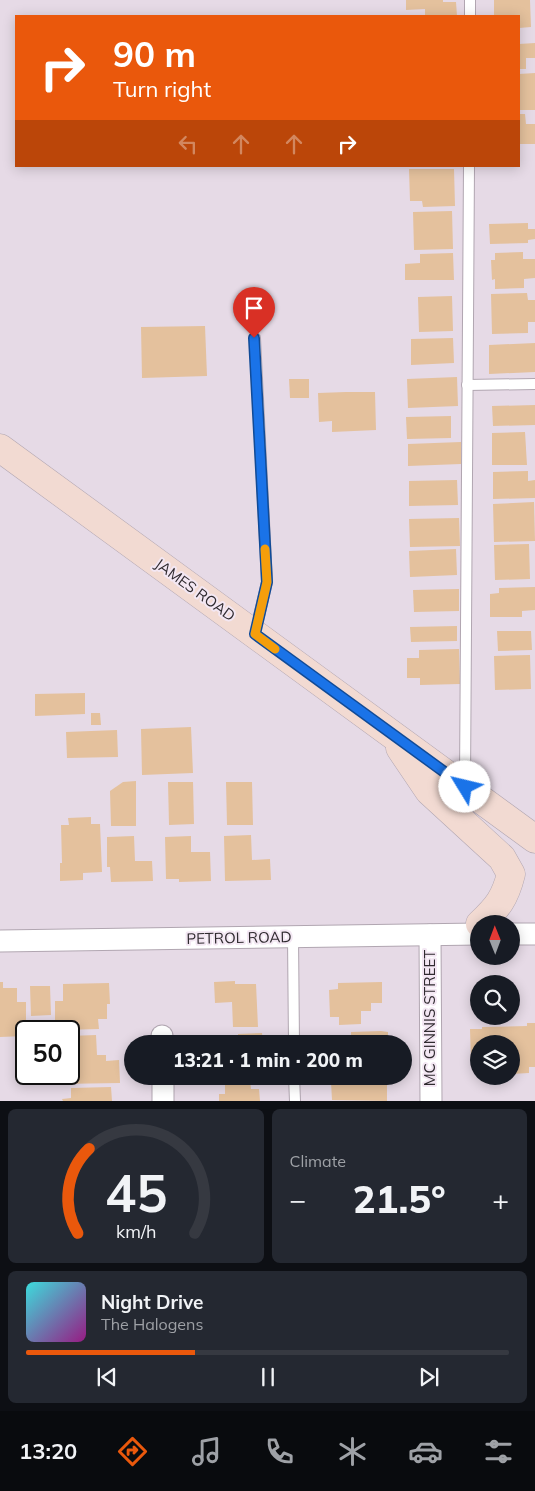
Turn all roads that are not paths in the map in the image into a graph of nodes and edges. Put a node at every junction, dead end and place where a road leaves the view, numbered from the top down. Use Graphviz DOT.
graph roads {
  1 [pos="470,0"];
  2 [pos="470,15"];
  3 [pos="469,167"];
  4 [pos="254,338"];
  5 [pos="535,384"];
  6 [pos="468,385"];
  7 [pos="0,448"];
  8 [pos="255,634"];
  9 [pos="390,732"];
  10 [pos="465,787"];
  11 [pos="535,839"];
  12 [pos="490,915"];
  13 [pos="470,930"];
  14 [pos="520,934"];
  15 [pos="535,934"];
  16 [pos="430,935"];
  17 [pos="293,937"];
  18 [pos="0,941"];
  19 [pos="294,1035"];
  20 [pos="163,1085"];
  21 [pos="294,1085"];
  22 [pos="163,1101"];
  23 [pos="295,1101"];
  24 [pos="431,1101"];
  1 -- 2 [label="lane"];
  3 -- 6 [label="lane"];
  4 -- 8 [label="lane"];
  5 -- 6 [label="lane"];
  6 -- 10 [label="lane"];
  7 -- 8 [label="main road, JAMES ROAD"];
  8 -- 9 [label="main road, JAMES ROAD"];
  9 -- 10 [label="main road, JAMES ROAD"];
  9 -- 12 [label="main road"];
  10 -- 11 [label="main road, JAMES ROAD"];
  13 -- 16 [label="street, PETROL ROAD"];
  14 -- 15 [label="street"];
  16 -- 17 [label="street, PETROL ROAD"];
  16 -- 24 [label="street, MC GINNIS STREET"];
  17 -- 18 [label="street, PETROL ROAD"];
  17 -- 19 [label="lane"];
  20 -- 22 [label="street"];
  21 -- 23 [label="lane"];
}
